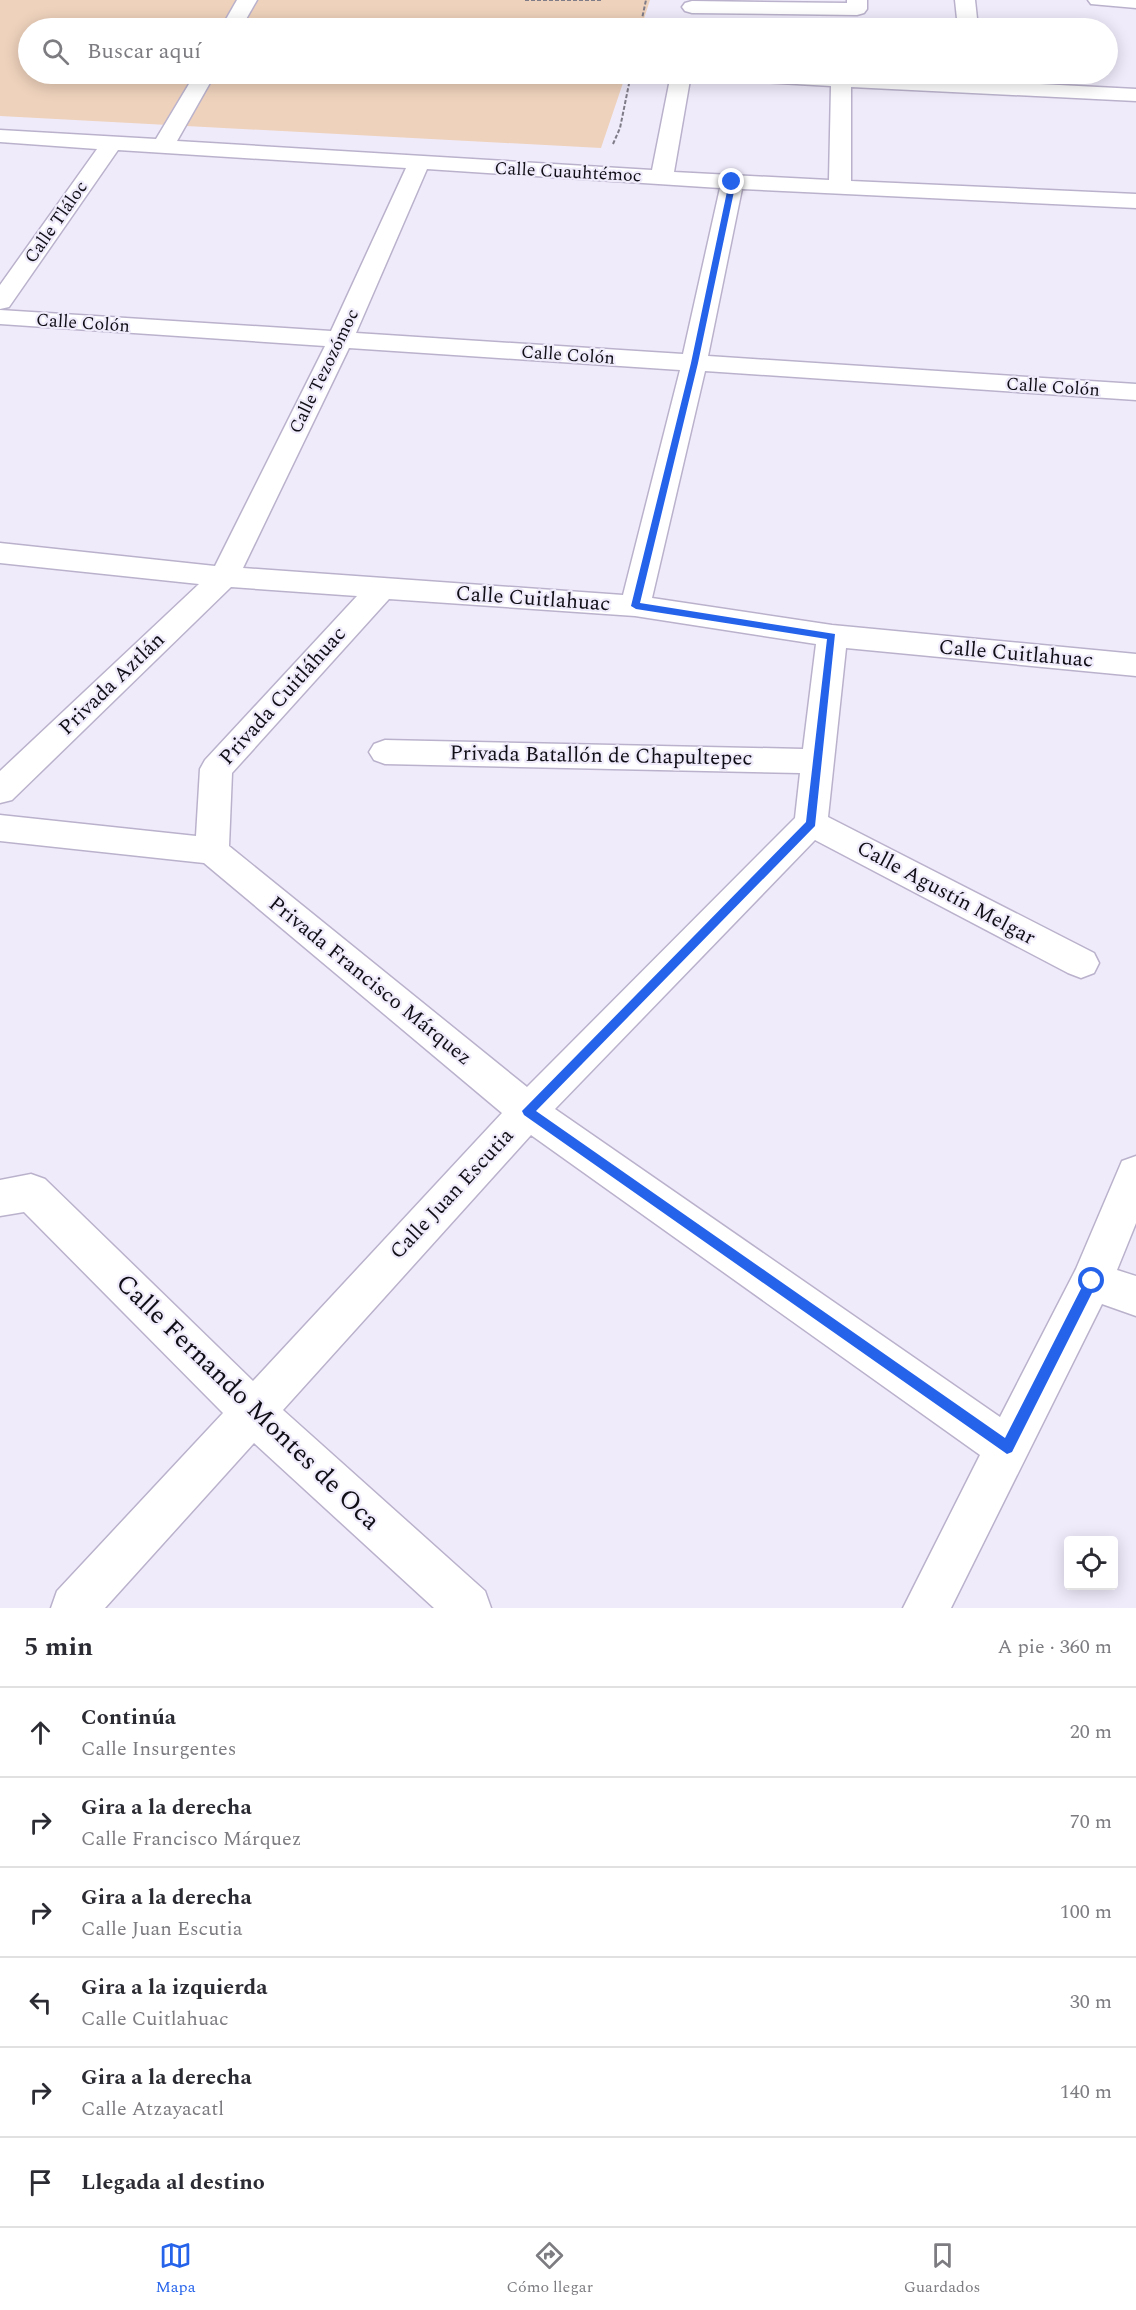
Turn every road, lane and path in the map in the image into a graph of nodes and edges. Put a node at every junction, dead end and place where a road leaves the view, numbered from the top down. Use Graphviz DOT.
graph roads {
  1 [pos="247,0"];
  2 [pos="525,0"];
  3 [pos="601,0"];
  4 [pos="646,0"];
  5 [pos="857,0"];
  6 [pos="966,0"];
  7 [pos="1098,0"];
  8 [pos="1136,2"];
  9 [pos="693,4"];
  10 [pos="237,18"];
  11 [pos="642,18"];
  12 [pos="967,18"];
  13 [pos="199,84"];
  14 [pos="679,84"];
  15 [pos="841,84"];
  16 [pos="1020,84"];
  17 [pos="1136,94"];
  18 [pos="0,136"];
  19 [pos="113,142"];
  20 [pos="164,145"];
  21 [pos="419,163"];
  22 [pos="662,178"];
  23 [pos="732,182"];
  24 [pos="840,188"];
  25 [pos="1136,201"];
  26 [pos="0,302"];
  27 [pos="0,317"];
  28 [pos="340,340"];
  29 [pos="694,363"];
  30 [pos="1136,392"];
  31 [pos="0,553"];
  32 [pos="224,577"];
  33 [pos="381,589"];
  34 [pos="636,606"];
  35 [pos="832,636"];
  36 [pos="1136,665"];
  37 [pos="385,752"];
  38 [pos="817,761"];
  39 [pos="0,790"];
  40 [pos="811,823"];
  41 [pos="0,828"];
  42 [pos="212,851"];
  43 [pos="1081,963"];
  44 [pos="528,1111"];
  45 [pos="1136,1174"];
  46 [pos="15,1195"];
  47 [pos="1092,1281"];
  48 [pos="1136,1296"];
  49 [pos="252,1411"];
  50 [pos="1007,1448"];
  51 [pos="74,1608"];
  52 [pos="468,1608"];
  53 [pos="926,1608"];
  1 -- 10 [label="street"];
  2 -- 3 [label="path"];
  4 -- 11 [label="path"];
  5 -- 9 [label="street"];
  6 -- 12 [label="street"];
  7 -- 8 [label="street"];
  13 -- 20 [label="street"];
  14 -- 22 [label="street"];
  15 -- 24 [label="street"];
  16 -- 17 [label="street"];
  18 -- 19 [label="street, Calle Cuauhtémoc"];
  19 -- 20 [label="street, Calle Cuauhtémoc"];
  19 -- 26 [label="street, Calle Tláloc"];
  20 -- 21 [label="street, Calle Cuauhtémoc"];
  21 -- 22 [label="street, Calle Cuauhtémoc"];
  21 -- 28 [label="street, Calle Tezozómoc"];
  22 -- 23 [label="street, Calle Cuauhtémoc"];
  23 -- 24 [label="street, Calle Cuauhtémoc"];
  23 -- 29 [label="street"];
  24 -- 25 [label="street, Calle Cuauhtémoc"];
  27 -- 28 [label="street, Calle Colón"];
  28 -- 29 [label="street, Calle Colón"];
  28 -- 32 [label="street, Calle Tezozómoc"];
  29 -- 30 [label="street, Calle Colón"];
  29 -- 34 [label="street"];
  31 -- 32 [label="street, Calle Cuitlahuac"];
  32 -- 33 [label="street, Calle Cuitlahuac"];
  32 -- 39 [label="street, Privada Aztlán"];
  33 -- 34 [label="street, Calle Cuitlahuac"];
  33 -- 42 [label="street, Privada Cuitláhuac"];
  34 -- 35 [label="street, Calle Cuitlahuac"];
  35 -- 36 [label="street, Calle Cuitlahuac"];
  35 -- 38 [label="street"];
  37 -- 38 [label="street, Privada Batallón de Chapultepec"];
  38 -- 40 [label="street"];
  40 -- 43 [label="street, Calle Agustín Melgar"];
  40 -- 44 [label="street, Calle Juan Escutia"];
  41 -- 42 [label="street"];
  42 -- 44 [label="street, Privada Francisco Márquez"];
  44 -- 49 [label="street, Calle Juan Escutia"];
  44 -- 50 [label="street, Privada Francisco Márquez"];
  45 -- 47 [label="street"];
  46 -- 49 [label="street, Calle Fernando Montes de Oca"];
  47 -- 48 [label="street"];
  47 -- 50 [label="street"];
  49 -- 51 [label="street, Calle Juan Escutia"];
  49 -- 52 [label="street, Calle Fernando Montes de Oca"];
  50 -- 53 [label="street"];
}
